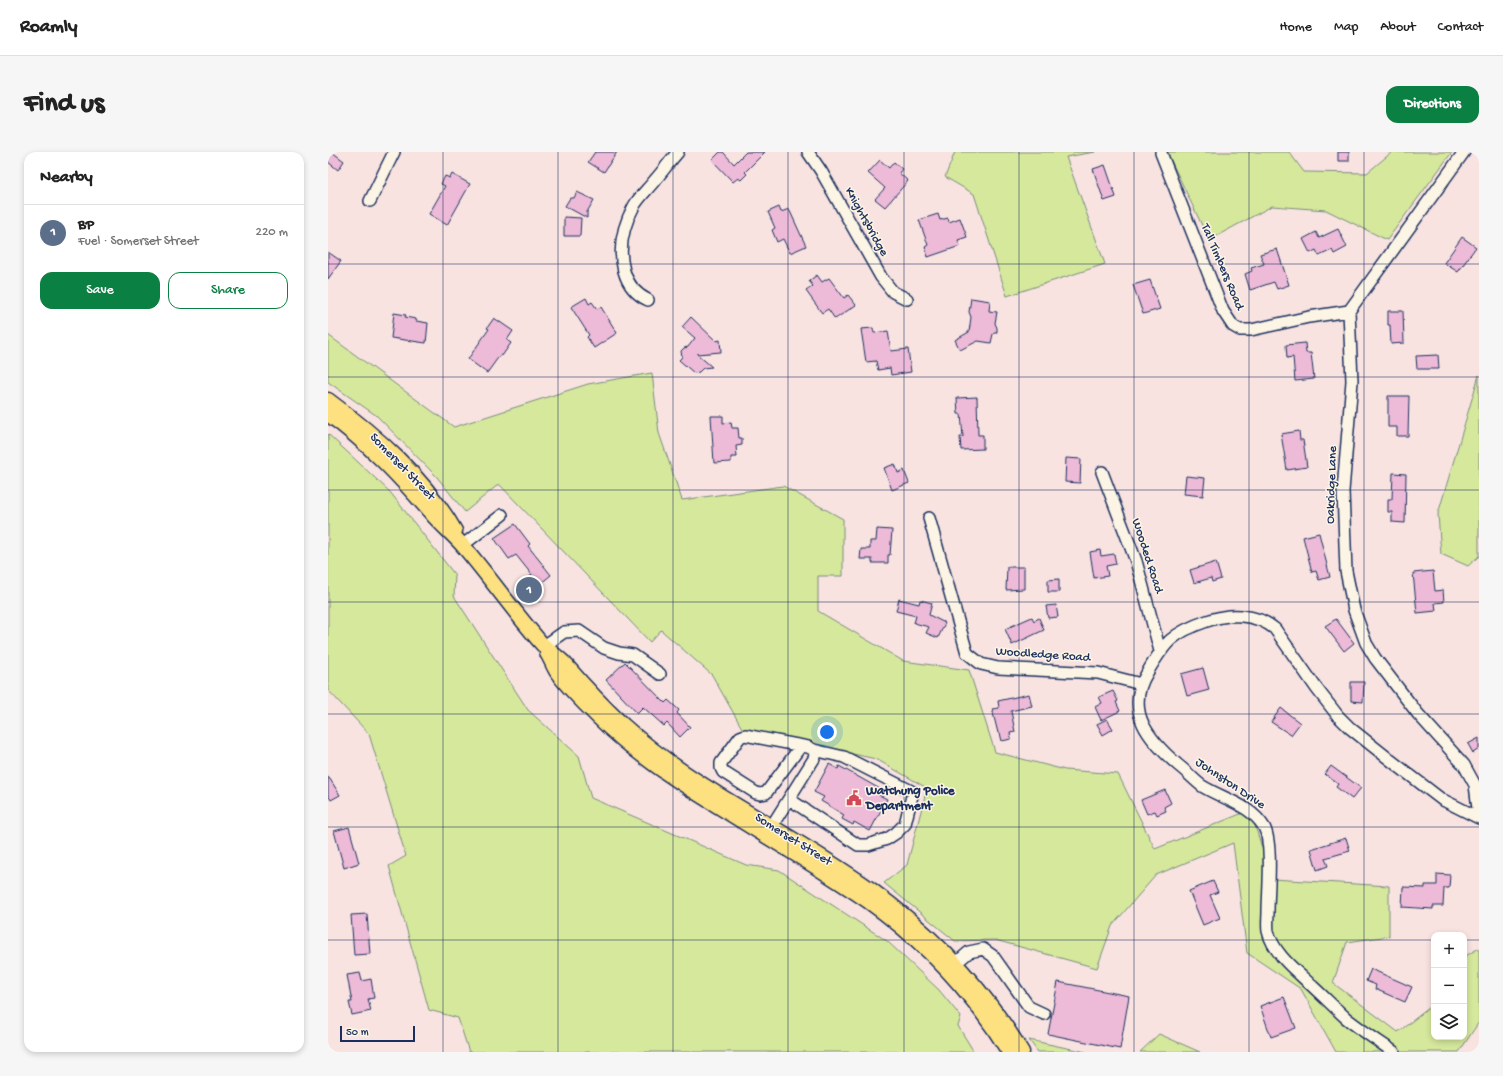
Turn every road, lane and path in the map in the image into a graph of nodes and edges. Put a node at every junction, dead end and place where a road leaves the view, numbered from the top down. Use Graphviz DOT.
graph roads {
  1 [pos="394,152"];
  2 [pos="678,152"];
  3 [pos="808,152"];
  4 [pos="1464,152"];
  5 [pos="1161,153"];
  6 [pos="370,200"];
  7 [pos="907,299"];
  8 [pos="648,300"];
  9 [pos="1349,311"];
  10 [pos="328,400"];
  11 [pos="328,414"];
  12 [pos="1102,472"];
  13 [pos="502,515"];
  14 [pos="929,518"];
  15 [pos="463,545"];
  16 [pos="544,646"];
  17 [pos="1160,651"];
  18 [pos="660,674"];
  19 [pos="1142,684"];
  20 [pos="801,746"];
  21 [pos="814,750"];
  22 [pos="789,799"];
  23 [pos="1479,817"];
  24 [pos="768,832"];
  25 [pos="951,967"];
  26 [pos="1044,1014"];
  27 [pos="1009,1052"];
  28 [pos="1022,1052"];
  29 [pos="1394,1052"];
  1 -- 6 [label="street"];
  2 -- 8 [label="street"];
  3 -- 7 [label="street, Knightsbridge"];
  4 -- 9 [label="street"];
  5 -- 9 [label="street, Tall Timbers Road"];
  9 -- 23 [label="street, Oakridge Lane"];
  10 -- 15 [label="main road, Somerset Street"];
  11 -- 15 [label="main road, Somerset Street"];
  12 -- 17 [label="street, Wooded Road"];
  13 -- 15 [label="street"];
  14 -- 19 [label="street, Woodledge Road"];
  15 -- 16 [label="main road, Somerset Street"];
  16 -- 18 [label="street"];
  16 -- 24 [label="main road, Somerset Street"];
  17 -- 19 [label="street, Johnston Drive"];
  17 -- 23 [label="street, Johnston Drive"];
  19 -- 29 [label="street, Johnston Drive"];
  20 -- 20 [label="street"];
  20 -- 21 [label="street"];
  21 -- 22 [label="street"];
  21 -- 22 [label="street"];
  22 -- 24 [label="street"];
  24 -- 25 [label="main road, Somerset Street"];
  25 -- 26 [label="street"];
  25 -- 27 [label="main road, Somerset Street"];
  25 -- 28 [label="main road, Somerset Street"];
}
